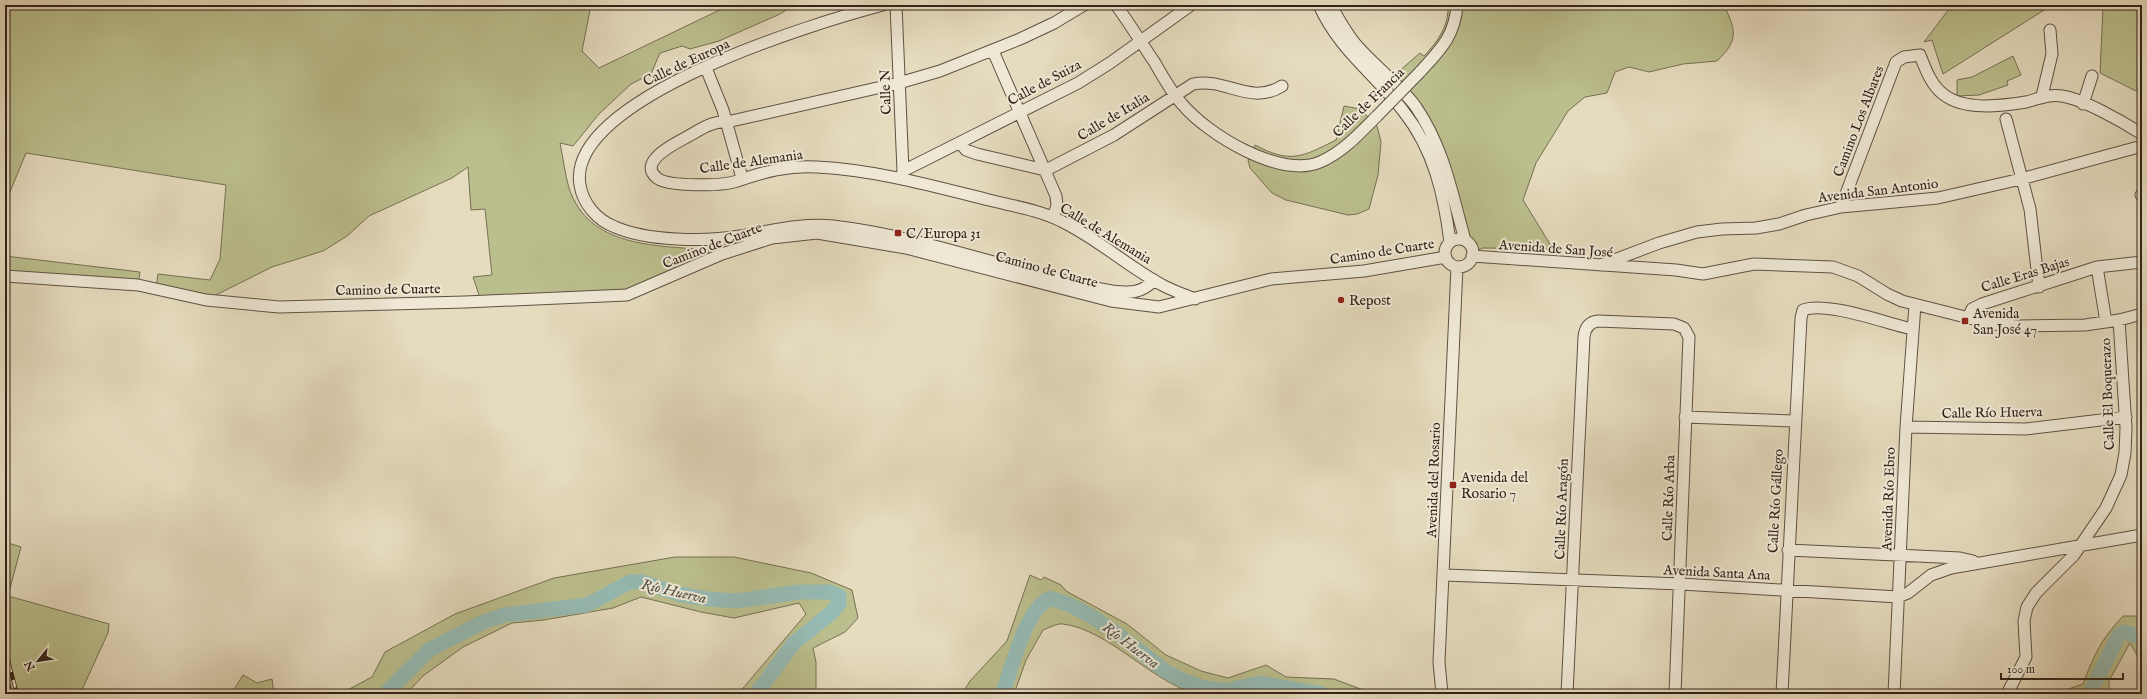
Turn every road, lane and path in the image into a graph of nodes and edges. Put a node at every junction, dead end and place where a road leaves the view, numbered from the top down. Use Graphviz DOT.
graph roads {
  1 [pos="883,5"];
  2 [pos="896,5"];
  3 [pos="1084,5"];
  4 [pos="1116,5"];
  5 [pos="1191,5"];
  6 [pos="1319,5"];
  7 [pos="1331,5"];
  8 [pos="1457,5"];
  9 [pos="2050,30"];
  10 [pos="1141,41"];
  11 [pos="994,51"];
  12 [pos="706,68"];
  13 [pos="2092,76"];
  14 [pos="899,83"];
  15 [pos="1282,86"];
  16 [pos="1175,95"];
  17 [pos="2042,96"];
  18 [pos="2083,104"];
  19 [pos="1020,113"];
  20 [pos="2006,119"];
  21 [pos="727,122"];
  22 [pos="2142,134"];
  23 [pos="960,143"];
  24 [pos="2142,146"];
  25 [pos="1045,170"];
  26 [pos="902,175"];
  27 [pos="742,178"];
  28 [pos="2021,179"];
  29 [pos="1841,207"];
  30 [pos="1053,217"];
  31 [pos="1465,240"];
  32 [pos="1450,242"];
  33 [pos="1636,251"];
  34 [pos="1472,256"];
  35 [pos="1446,257"];
  36 [pos="2142,262"];
  37 [pos="1596,266"];
  38 [pos="1457,267"];
  39 [pos="2097,267"];
  40 [pos="1638,268"];
  41 [pos="5,276"];
  42 [pos="1154,280"];
  43 [pos="2038,287"];
  44 [pos="1169,288"];
  45 [pos="1195,299"];
  46 [pos="1915,304"];
  47 [pos="1174,305"];
  48 [pos="2142,314"];
  49 [pos="1968,318"];
  50 [pos="2119,320"];
  51 [pos="2106,322"];
  52 [pos="1684,328"];
  53 [pos="1912,329"];
  54 [pos="2126,417"];
  55 [pos="1685,418"];
  56 [pos="1794,421"];
  57 [pos="1906,427"];
  58 [pos="2142,535"];
  59 [pos="2079,547"];
  60 [pos="1788,550"];
  61 [pos="1901,555"];
  62 [pos="1980,562"];
  63 [pos="1444,575"];
  64 [pos="1573,580"];
  65 [pos="1681,584"];
  66 [pos="1787,592"];
  67 [pos="1898,597"];
  68 [pos="1442,694"];
  69 [pos="1567,694"];
  70 [pos="1675,694"];
  71 [pos="1782,694"];
  72 [pos="1894,694"];
  73 [pos="2007,694"];
  1 -- 12 [label="street, Calle de Europa"];
  2 -- 14 [label="street, Calle N"];
  3 -- 11 [label="street, Calle de Alemania"];
  4 -- 10 [label="street, Calle de Francia"];
  5 -- 10 [label="street, Calle de Suiza"];
  6 -- 32 [label="street"];
  7 -- 31 [label="street"];
  8 -- 16 [label="street, Calle de Francia, bridge"];
  9 -- 17 [label="street"];
  10 -- 16 [label="street, Calle de Francia"];
  10 -- 19 [label="street, Calle de Suiza"];
  11 -- 14 [label="street, Calle de Alemania"];
  11 -- 19 [label="street"];
  12 -- 21 [label="street"];
  12 -- 42 [label="street, Calle de Europa"];
  13 -- 18 [label="street"];
  14 -- 21 [label="street, Calle de Alemania"];
  14 -- 26 [label="street, Calle N"];
  15 -- 16 [label="street, Calle de Italia"];
  16 -- 25 [label="street, Calle de Italia"];
  17 -- 18 [label="street, Camino Los Albares"];
  17 -- 29 [label="street, Camino Los Albares"];
  18 -- 22 [label="street, Camino Los Albares"];
  19 -- 23 [label="street, Calle de Suiza"];
  19 -- 25 [label="street"];
  20 -- 28 [label="street"];
  21 -- 27 [label="street"];
  21 -- 27 [label="street, Calle de Alemania"];
  23 -- 25 [label="street"];
  23 -- 26 [label="street, Calle de Suiza"];
  24 -- 28 [label="street, Avenida San Antonio"];
  25 -- 30 [label="street"];
  26 -- 27 [label="street, Calle de Alemania"];
  26 -- 30 [label="street, Calle de Alemania"];
  28 -- 29 [label="street, Avenida San Antonio"];
  28 -- 43 [label="street"];
  29 -- 33 [label="street, Avenida San Antonio"];
  30 -- 42 [label="street, Calle de Alemania"];
  31 -- 32 [label="street"];
  31 -- 34 [label="street"];
  32 -- 35 [label="street"];
  33 -- 37 [label="street, Avenida San Antonio"];
  33 -- 40 [label="street"];
  34 -- 37 [label="street, Avenida de San José"];
  34 -- 38 [label="street"];
  35 -- 38 [label="street"];
  35 -- 45 [label="street, Camino de Cuarte"];
  36 -- 39 [label="street, Calle Eras Bajas"];
  37 -- 40 [label="street, Avenida de San José"];
  38 -- 63 [label="street, Avenida del Rosario"];
  39 -- 43 [label="street, Calle Eras Bajas"];
  39 -- 51 [label="street"];
  40 -- 46 [label="street, Avenida de San José"];
  41 -- 47 [label="street, Camino de Cuarte"];
  42 -- 44 [label="street, Calle de Alemania"];
  43 -- 49 [label="street, Calle Eras Bajas"];
  44 -- 45 [label="street, Calle de Alemania"];
  44 -- 47 [label="street"];
  45 -- 47 [label="street, Camino de Cuarte"];
  46 -- 49 [label="street, Avenida de San José"];
  46 -- 53 [label="street, Avenida Río Ebro"];
  48 -- 50 [label="street, Avenida de San José"];
  49 -- 51 [label="street, Avenida de San José"];
  50 -- 51 [label="street, Avenida de San José"];
  50 -- 54 [label="street, Calle El Boquerazo"];
  52 -- 55 [label="street, Calle Río Arba"];
  52 -- 64 [label="street, Calle Río Aragón"];
  53 -- 56 [label="street, Calle Río Gállego"];
  53 -- 57 [label="street, Avenida Río Ebro"];
  54 -- 57 [label="street, Calle Río Huerva"];
  54 -- 59 [label="street, Calle El Boquerazo"];
  55 -- 56 [label="street"];
  55 -- 65 [label="street, Calle Río Arba"];
  56 -- 60 [label="street, Calle Río Gállego"];
  57 -- 61 [label="street, Avenida Río Ebro"];
  58 -- 59 [label="street"];
  59 -- 62 [label="street"];
  59 -- 73 [label="street, Calle El Boquerazo"];
  60 -- 61 [label="street"];
  60 -- 66 [label="street, Calle Río Gállego"];
  61 -- 62 [label="street"];
  61 -- 67 [label="street, Avenida Río Ebro"];
  62 -- 67 [label="street"];
  63 -- 64 [label="street, Avenida Santa Ana"];
  63 -- 68 [label="street, Avenida del Rosario"];
  64 -- 65 [label="street, Avenida Santa Ana"];
  64 -- 69 [label="street, Calle Río Aragón"];
  65 -- 66 [label="street, Avenida Santa Ana"];
  65 -- 70 [label="street, Calle Río Arba"];
  66 -- 67 [label="street, Avenida Santa Ana"];
  66 -- 71 [label="street, Calle Río Gállego"];
  67 -- 72 [label="street, Avenida Río Ebro"];
}
